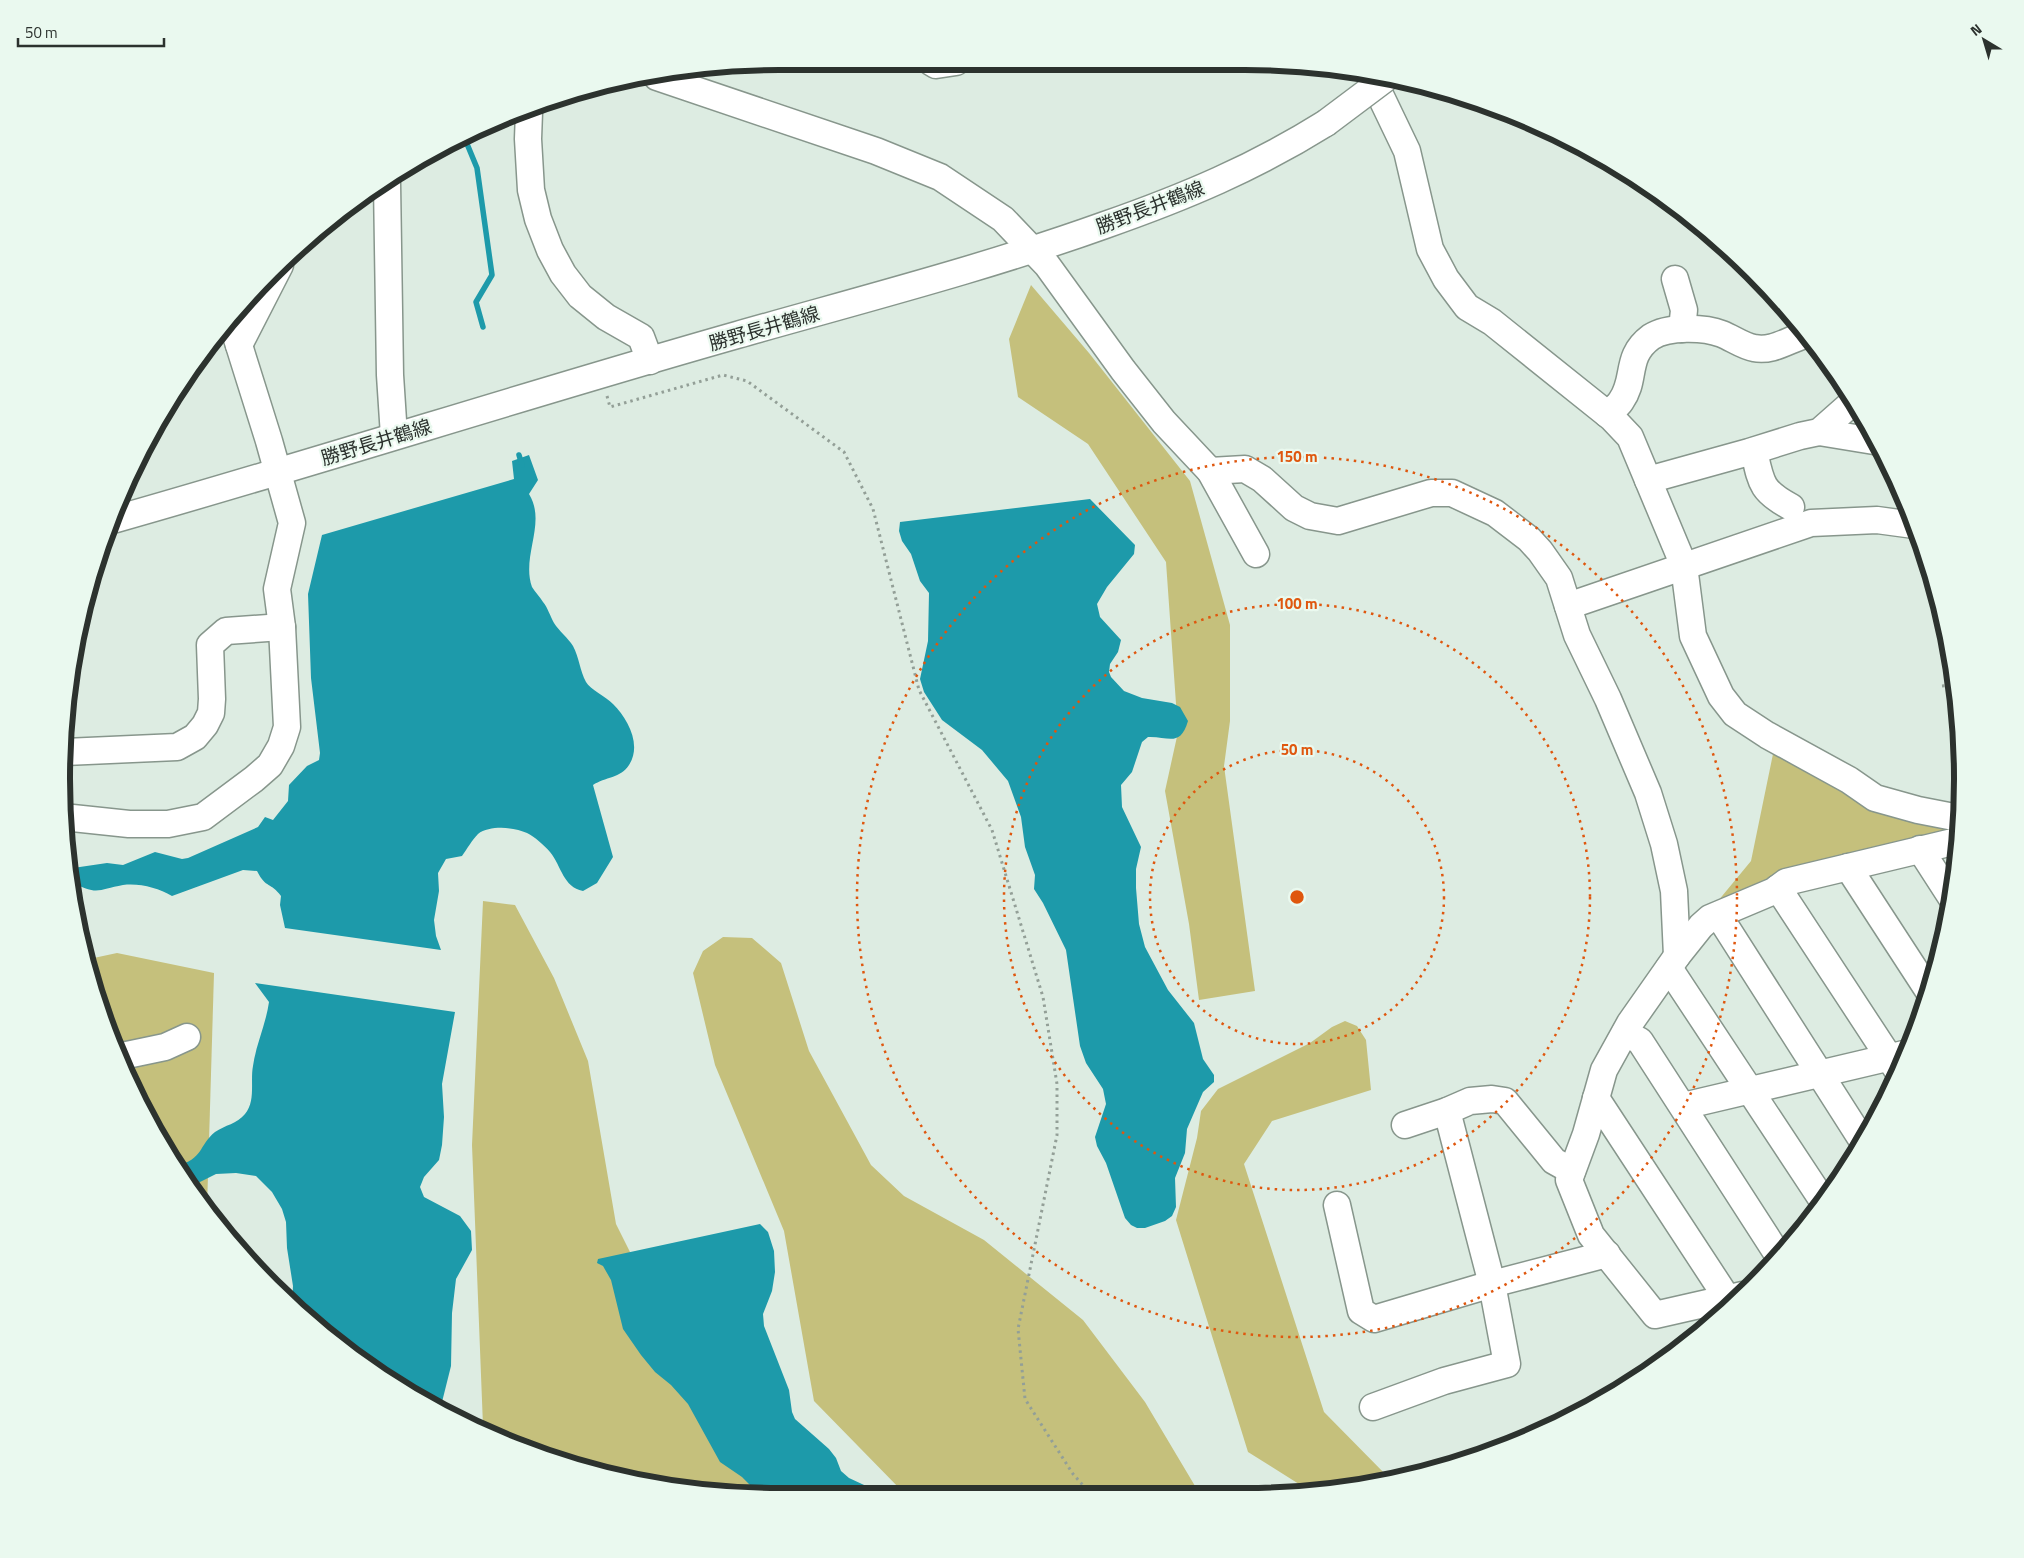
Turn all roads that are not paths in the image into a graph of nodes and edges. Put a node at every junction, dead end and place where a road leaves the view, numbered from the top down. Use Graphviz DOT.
graph roads {
  1 [pos="665,80"];
  2 [pos="1374,82"];
  3 [pos="1379,83"];
  4 [pos="530,116"];
  5 [pos="386,188"];
  6 [pos="1033,251"];
  7 [pos="1675,279"];
  8 [pos="257,300"];
  9 [pos="1682,329"];
  10 [pos="235,334"];
  11 [pos="1799,337"];
  12 [pos="650,361"];
  13 [pos="1848,406"];
  14 [pos="1607,414"];
  15 [pos="1819,432"];
  16 [pos="394,436"];
  17 [pos="1867,440"];
  18 [pos="1754,451"];
  19 [pos="1210,471"];
  20 [pos="278,473"];
  21 [pos="1648,480"];
  22 [pos="1791,507"];
  23 [pos="120,519"];
  24 [pos="1906,524"];
  25 [pos="1256,554"];
  26 [pos="1684,566"];
  27 [pos="1568,606"];
  28 [pos="282,627"];
  29 [pos="71,752"];
  30 [pos="1952,817"];
  31 [pos="72,818"];
  32 [pos="1951,842"];
  33 [pos="1920,849"];
  34 [pos="1848,867"];
  35 [pos="1778,888"];
  36 [pos="1945,888"];
  37 [pos="1719,916"];
  38 [pos="1673,962"];
  39 [pos="1924,983"];
  40 [pos="1624,1033"];
  41 [pos="187,1037"];
  42 [pos="126,1055"];
  43 [pos="1897,1058"];
  44 [pos="1895,1062"];
  45 [pos="1819,1074"];
  46 [pos="1751,1090"];
  47 [pos="1596,1098"];
  48 [pos="1683,1106"];
  49 [pos="1447,1112"];
  50 [pos="1406,1125"];
  51 [pos="1859,1135"];
  52 [pos="1572,1171"];
  53 [pos="1819,1195"];
  54 [pos="1337,1205"];
  55 [pos="1775,1250"];
  56 [pos="1607,1254"];
  57 [pos="1492,1284"];
  58 [pos="1733,1293"];
  59 [pos="1727,1298"];
  60 [pos="1373,1407"];
  1 -- 6 [label="street"];
  2 -- 14 [label="street"];
  3 -- 6 [label="street, 勝野長井鶴線, bridge"];
  4 -- 12 [label="street"];
  5 -- 16 [label="street"];
  6 -- 12 [label="street, 勝野長井鶴線"];
  6 -- 19 [label="street"];
  7 -- 9 [label="street"];
  8 -- 10 [label="street"];
  9 -- 11 [label="street"];
  9 -- 14 [label="street"];
  10 -- 20 [label="street"];
  12 -- 16 [label="street, 勝野長井鶴線"];
  13 -- 15 [label="street"];
  14 -- 21 [label="street"];
  15 -- 17 [label="street"];
  15 -- 18 [label="street"];
  16 -- 20 [label="street, 勝野長井鶴線"];
  18 -- 21 [label="street"];
  18 -- 22 [label="street"];
  19 -- 25 [label="street"];
  19 -- 27 [label="street"];
  20 -- 23 [label="street, 勝野長井鶴線"];
  20 -- 28 [label="street"];
  21 -- 26 [label="street"];
  24 -- 26 [label="street"];
  26 -- 27 [label="street"];
  26 -- 30 [label="street"];
  27 -- 38 [label="street"];
  28 -- 29 [label="street"];
  28 -- 31 [label="street"];
  32 -- 33 [label="street"];
  33 -- 34 [label="street"];
  33 -- 36 [label="street"];
  34 -- 35 [label="street"];
  34 -- 39 [label="street"];
  35 -- 37 [label="street"];
  35 -- 43 [label="street"];
  37 -- 38 [label="street"];
  37 -- 45 [label="street"];
  38 -- 40 [label="street"];
  38 -- 46 [label="street"];
  40 -- 47 [label="street"];
  40 -- 48 [label="street"];
  41 -- 42 [label="street"];
  44 -- 45 [label="street"];
  45 -- 46 [label="street"];
  45 -- 51 [label="street"];
  46 -- 48 [label="street"];
  46 -- 53 [label="street"];
  47 -- 52 [label="street"];
  47 -- 58 [label="street"];
  48 -- 55 [label="street"];
  49 -- 50 [label="street"];
  49 -- 52 [label="street"];
  49 -- 57 [label="street"];
  52 -- 56 [label="street"];
  54 -- 57 [label="street"];
  56 -- 57 [label="street"];
  56 -- 59 [label="street"];
  57 -- 60 [label="street"];
}
